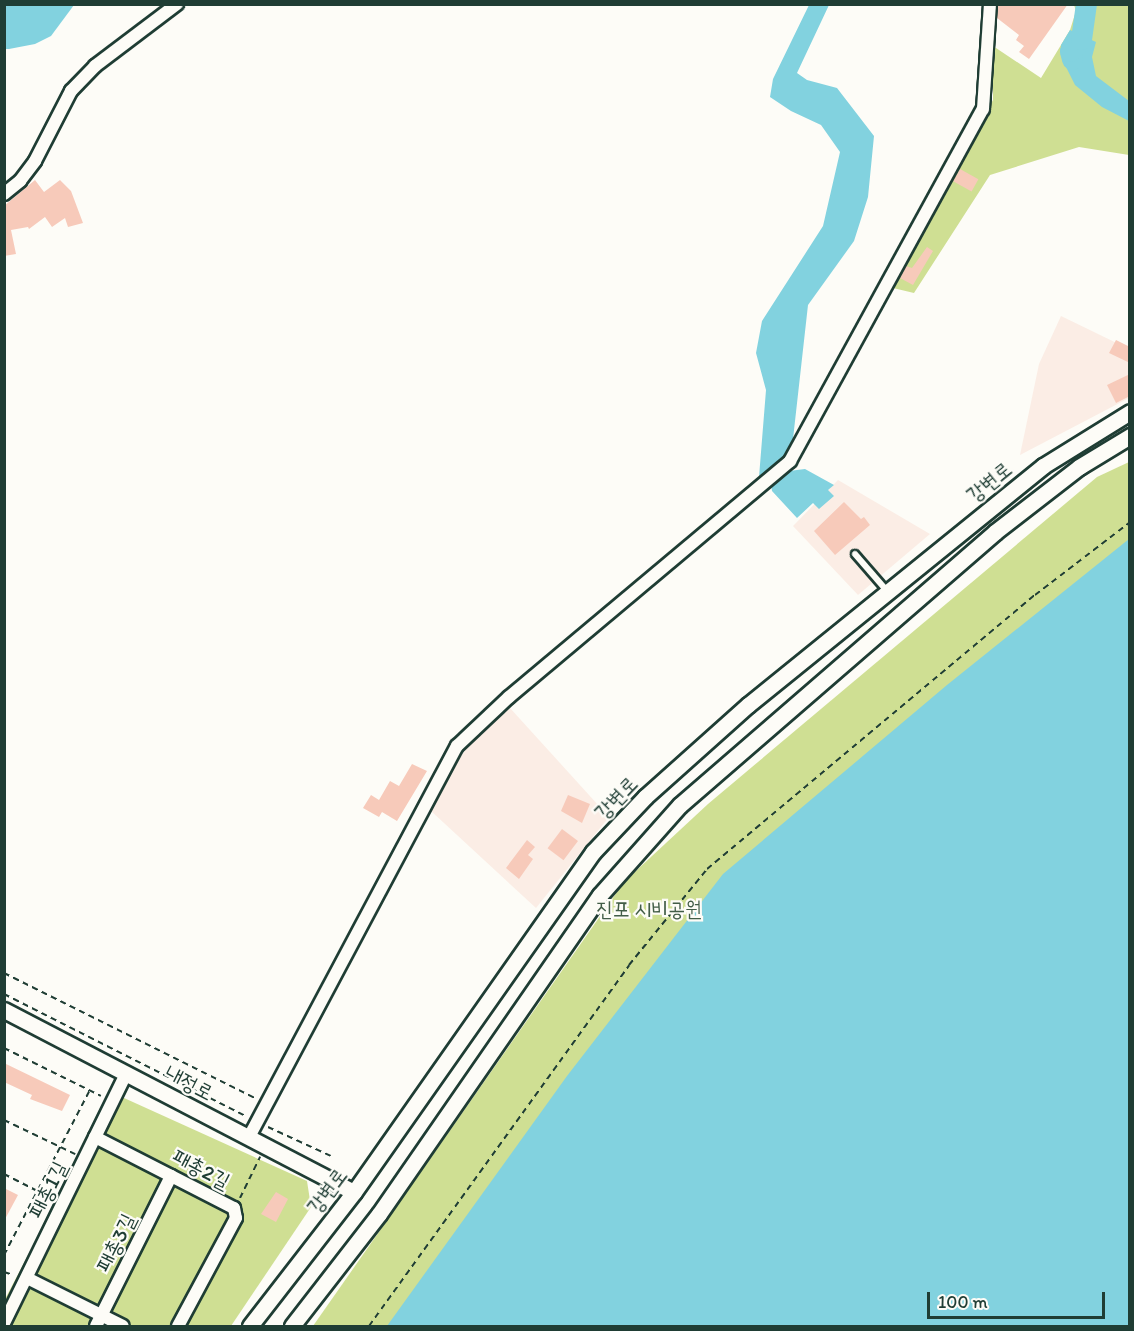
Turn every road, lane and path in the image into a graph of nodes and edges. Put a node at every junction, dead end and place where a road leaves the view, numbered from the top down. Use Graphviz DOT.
graph roads {
  1 [pos="177,4"];
  2 [pos="990,4"];
  3 [pos="4,194"];
  4 [pos="1130,412"];
  5 [pos="1130,436"];
  6 [pos="1130,522"];
  7 [pos="855,554"];
  8 [pos="888,591"];
  9 [pos="4,973"];
  10 [pos="4,994"];
  11 [pos="4,1011"];
  12 [pos="4,1048"];
  13 [pos="126,1074"];
  14 [pos="90,1090"];
  15 [pos="102,1096"];
  16 [pos="266,1104"];
  17 [pos="4,1119"];
  18 [pos="256,1121"];
  19 [pos="95,1137"];
  20 [pos="249,1137"];
  21 [pos="265,1146"];
  22 [pos="61,1147"];
  23 [pos="331,1156"];
  24 [pos="4,1174"];
  25 [pos="171,1176"];
  26 [pos="38,1191"];
  27 [pos="354,1192"];
  28 [pos="234,1209"];
  29 [pos="4,1255"];
  30 [pos="27,1278"];
  31 [pos="99,1321"];
  32 [pos="4,1323"];
  33 [pos="123,1326"];
  34 [pos="178,1326"];
  35 [pos="250,1326"];
  36 [pos="292,1326"];
  37 [pos="369,1326"];
  1 -- 3 [label="street"];
  2 -- 16 [label="street"];
  4 -- 8 [label="street, 강변로"];
  5 -- 36 [label="street, 강변로"];
  6 -- 37 [label="path"];
  7 -- 8 [label="lane"];
  8 -- 27 [label="street, 강변로"];
  9 -- 16 [label="path"];
  10 -- 18 [label="path"];
  11 -- 13 [label="street, 내정로"];
  12 -- 14 [label="path"];
  13 -- 19 [label="street, 패총1길"];
  13 -- 20 [label="street, 내정로"];
  14 -- 15 [label="path"];
  14 -- 22 [label="path"];
  16 -- 18 [label="street"];
  17 -- 22 [label="path"];
  18 -- 20 [label="street"];
  18 -- 23 [label="path"];
  19 -- 25 [label="street, 패총2길"];
  19 -- 30 [label="street, 패총1길"];
  20 -- 21 [label="street, 내정로"];
  21 -- 27 [label="street, 내정로"];
  21 -- 28 [label="path"];
  22 -- 26 [label="path"];
  24 -- 26 [label="path"];
  25 -- 28 [label="street, 패총2길"];
  25 -- 31 [label="street, 패총3길"];
  26 -- 29 [label="path"];
  27 -- 35 [label="street, 강변로"];
  28 -- 34 [label="street, 패총2길"];
  30 -- 31 [label="street"];
  30 -- 32 [label="street, 패총1길"];
  31 -- 33 [label="street"];
}
